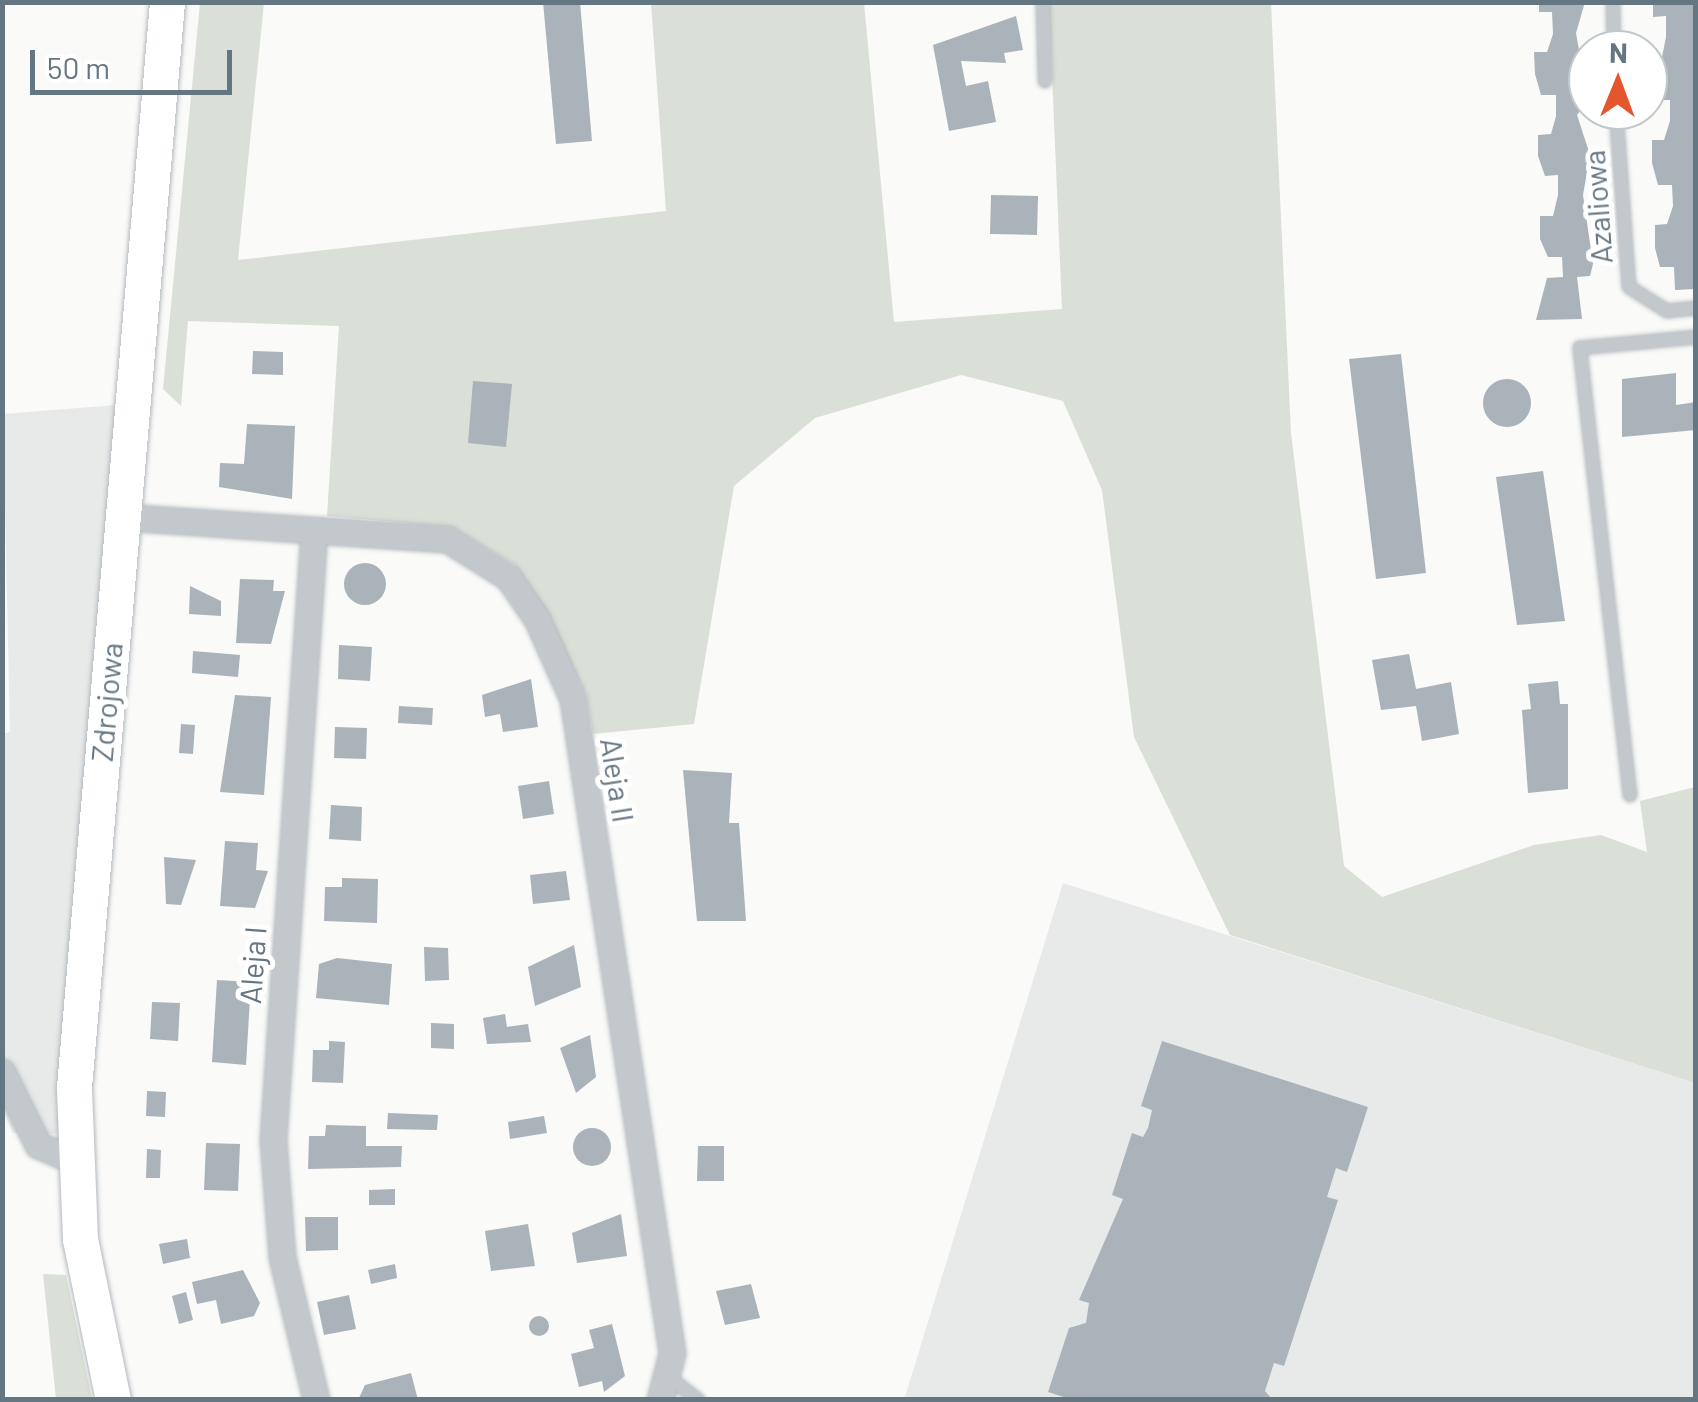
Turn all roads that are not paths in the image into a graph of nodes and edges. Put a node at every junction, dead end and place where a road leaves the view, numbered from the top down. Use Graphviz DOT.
graph roads {
  1 [pos="167,2"];
  2 [pos="1043,2"];
  3 [pos="1613,2"];
  4 [pos="1614,30"];
  5 [pos="1045,81"];
  6 [pos="1617,130"];
  7 [pos="1696,308"];
  8 [pos="1696,337"];
  9 [pos="122,517"];
  10 [pos="314,530"];
  11 [pos="1630,795"];
  12 [pos="2,1072"];
  13 [pos="74,1160"];
  14 [pos="663,1387"];
  15 [pos="113,1400"];
  16 [pos="316,1400"];
  17 [pos="698,1400"];
  1 -- 9 [label="street, Zdrojowa"];
  2 -- 5 [label="lane"];
  3 -- 4 [label="lane"];
  6 -- 7 [label="lane, Azaliowa"];
  8 -- 11 [label="lane"];
  9 -- 10 [label="street, Aleja II"];
  9 -- 13 [label="street, Zdrojowa"];
  10 -- 14 [label="street, Aleja II"];
  10 -- 16 [label="street, Aleja I"];
  12 -- 13 [label="street"];
  13 -- 15 [label="street, Zdrojowa"];
  14 -- 17 [label="lane"];
}
